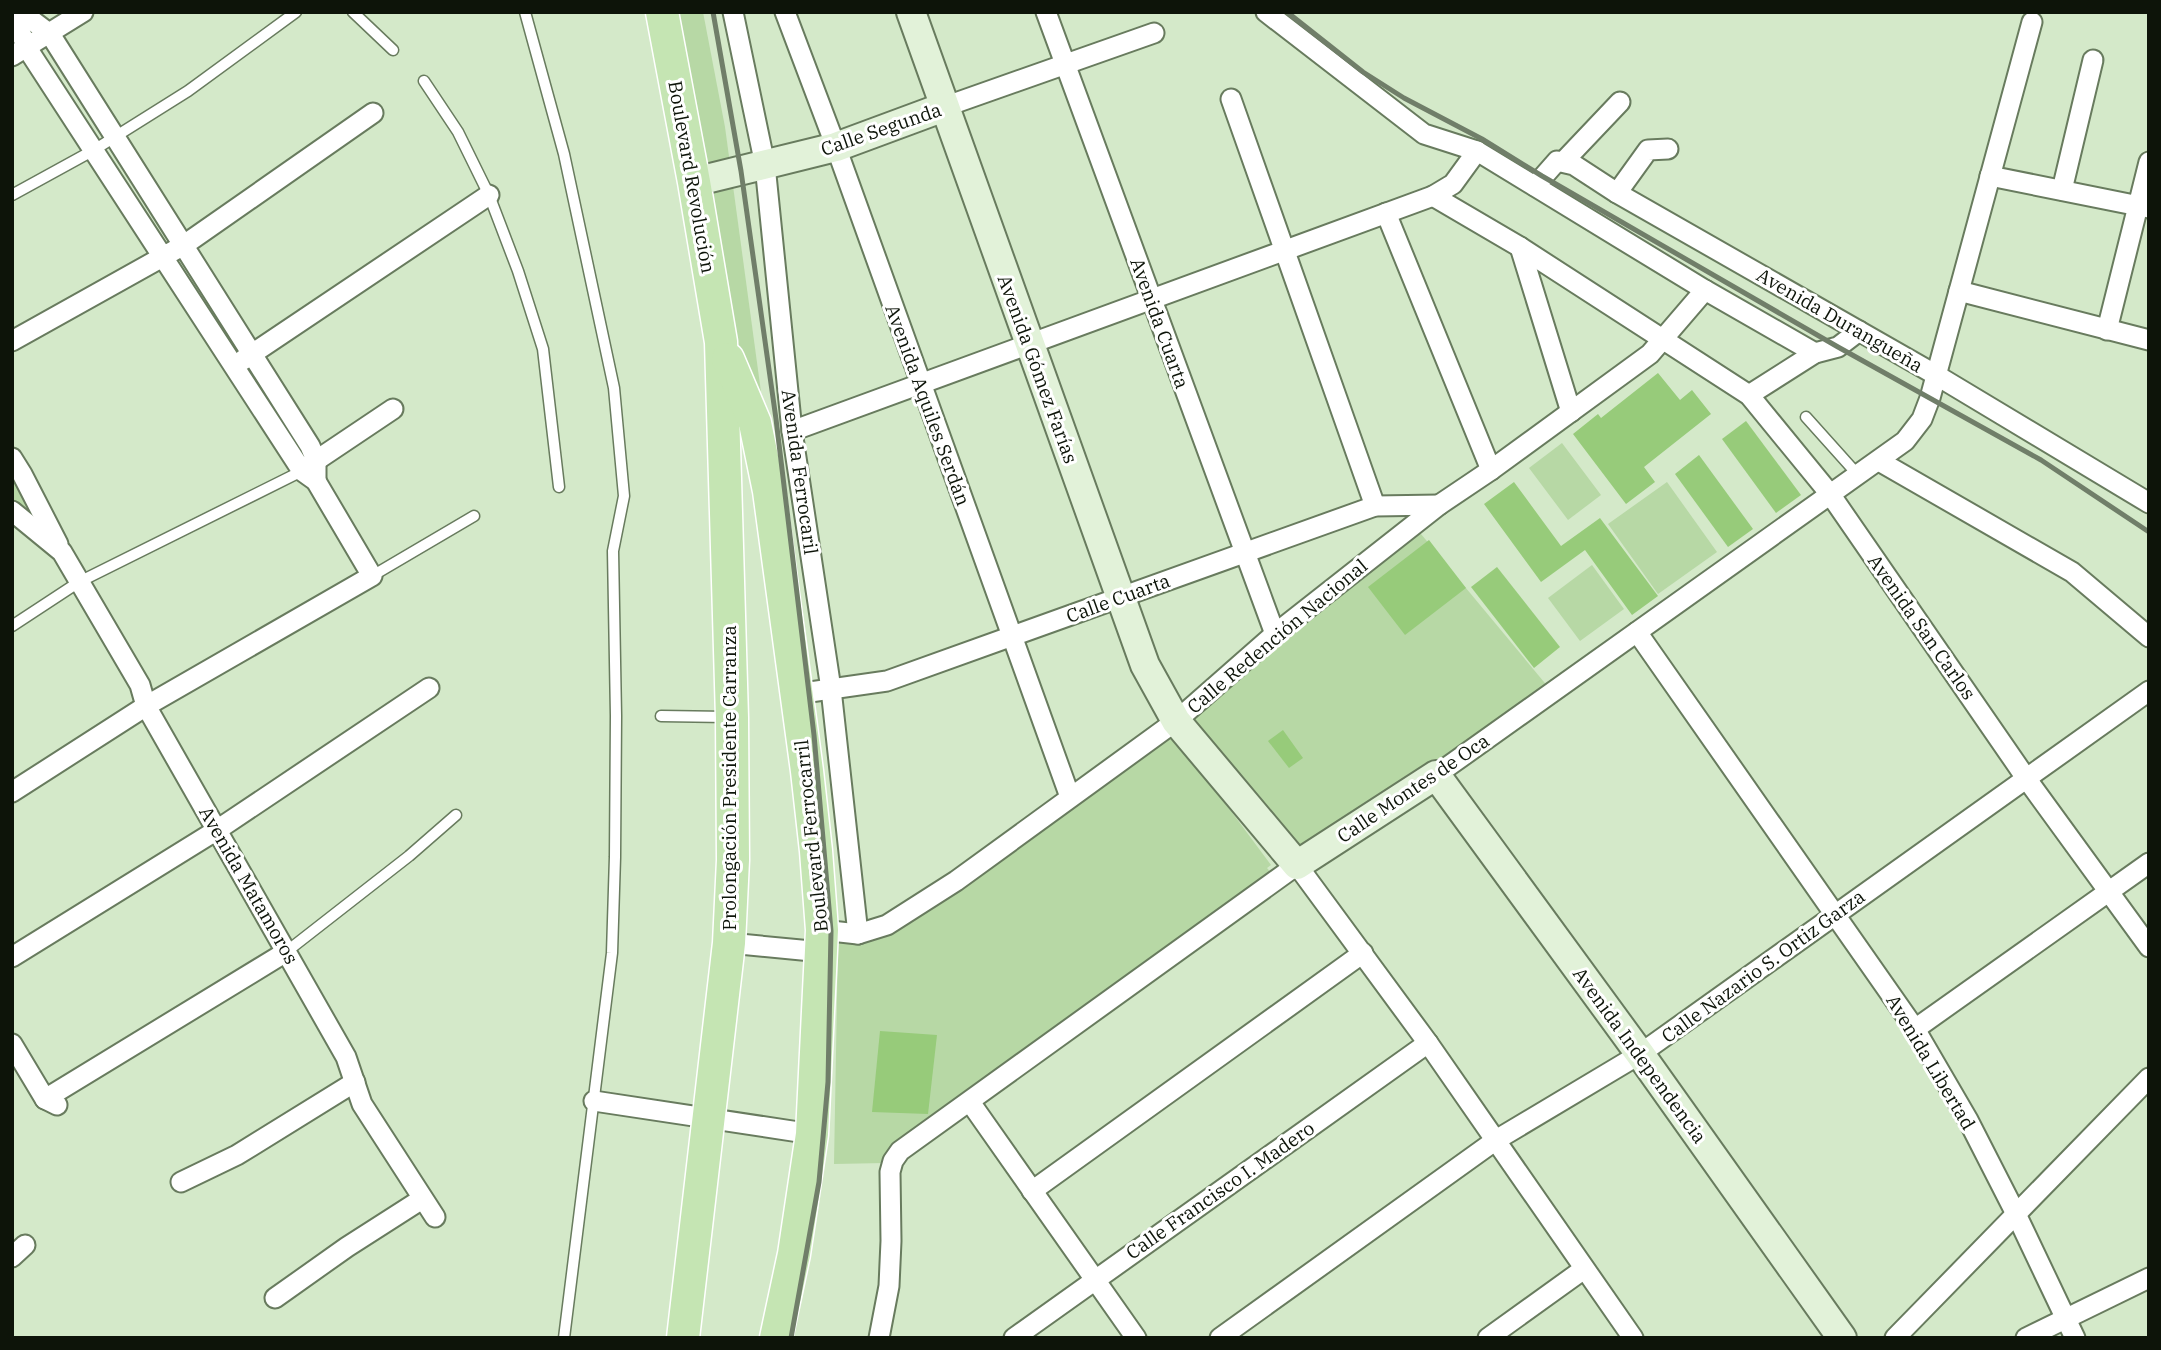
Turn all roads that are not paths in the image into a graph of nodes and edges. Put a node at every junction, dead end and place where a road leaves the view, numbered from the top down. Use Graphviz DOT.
graph roads {
  1 [pos="12,12"];
  2 [pos="21,12"];
  3 [pos="83,12"];
  4 [pos="296,12"];
  5 [pos="353,12"];
  6 [pos="525,12"];
  7 [pos="662,12"];
  8 [pos="733,12"];
  9 [pos="785,12"];
  10 [pos="911,12"];
  11 [pos="1046,12"];
  12 [pos="1266,12"];
  13 [pos="2032,22"];
  14 [pos="1154,33"];
  15 [pos="50,34"];
  16 [pos="393,50"];
  17 [pos="20,52"];
  18 [pos="2093,60"];
  19 [pos="1065,65"];
  20 [pos="424,81"];
  21 [pos="1231,99"];
  22 [pos="1620,102"];
  23 [pos="944,107"];
  24 [pos="373,113"];
  25 [pos="115,136"];
  26 [pos="836,147"];
  27 [pos="1668,149"];
  28 [pos="93,150"];
  29 [pos="1477,151"];
  30 [pos="1564,161"];
  31 [pos="2149,162"];
  32 [pos="765,164"];
  33 [pos="1990,176"];
  34 [pos="694,182"];
  35 [pos="1535,186"];
  36 [pos="2062,190"];
  37 [pos="1617,193"];
  38 [pos="12,195"];
  39 [pos="489,195"];
  40 [pos="1433,196"];
  41 [pos="2143,206"];
  42 [pos="1386,214"];
  43 [pos="184,245"];
  44 [pos="1520,247"];
  45 [pos="1285,250"];
  46 [pos="163,258"];
  47 [pos="1705,289"];
  48 [pos="1959,291"];
  49 [pos="1152,299"];
  50 [pos="2107,330"];
  51 [pos="1859,331"];
  52 [pos="1662,340"];
  53 [pos="2149,340"];
  54 [pos="12,341"];
  55 [pos="721,342"];
  56 [pos="1030,344"];
  57 [pos="1815,353"];
  58 [pos="253,354"];
  59 [pos="233,366"];
  60 [pos="1936,375"];
  61 [pos="920,384"];
  62 [pos="1749,396"];
  63 [pos="393,409"];
  64 [pos="1571,412"];
  65 [pos="1806,417"];
  66 [pos="792,431"];
  67 [pos="12,458"];
  68 [pos="1879,461"];
  69 [pos="1491,470"];
  70 [pos="311,471"];
  71 [pos="1858,475"];
  72 [pos="559,487"];
  73 [pos="1830,494"];
  74 [pos="2149,503"];
  75 [pos="1439,505"];
  76 [pos="1375,506"];
  77 [pos="12,511"];
  78 [pos="474,516"];
  79 [pos="62,552"];
  80 [pos="1245,552"];
  81 [pos="372,576"];
  82 [pos="79,582"];
  83 [pos="1120,597"];
  84 [pos="12,626"];
  85 [pos="1637,632"];
  86 [pos="1275,634"];
  87 [pos="1011,636"];
  88 [pos="2149,637"];
  89 [pos="429,688"];
  90 [pos="831,689"];
  91 [pos="2149,691"];
  92 [pos="796,694"];
  93 [pos="146,706"];
  94 [pos="661,716"];
  95 [pos="732,718"];
  96 [pos="1176,720"];
  97 [pos="1436,775"];
  98 [pos="2026,778"];
  99 [pos="12,792"];
  100 [pos="1070,797"];
  101 [pos="456,816"];
  102 [pos="217,830"];
  103 [pos="2149,863"];
  104 [pos="1297,865"];
  105 [pos="2108,892"];
  106 [pos="1834,916"];
  107 [pos="858,934"];
  108 [pos="822,941"];
  109 [pos="729,943"];
  110 [pos="2149,947"];
  111 [pos="286,952"];
  112 [pos="1363,953"];
  113 [pos="12,957"];
  114 [pos="1915,1028"];
  115 [pos="12,1044"];
  116 [pos="1428,1044"];
  117 [pos="1640,1054"];
  118 [pos="2149,1079"];
  119 [pos="355,1082"];
  120 [pos="594,1101"];
  121 [pos="970,1102"];
  122 [pos="710,1118"];
  123 [pos="812,1134"];
  124 [pos="1496,1140"];
  125 [pos="181,1182"];
  126 [pos="1032,1191"];
  127 [pos="422,1199"];
  128 [pos="2017,1214"];
  129 [pos="435,1217"];
  130 [pos="1584,1269"];
  131 [pos="1095,1278"];
  132 [pos="2149,1278"];
  133 [pos="275,1298"];
  134 [pos="2066,1318"];
  135 [pos="564,1338"];
  136 [pos="683,1338"];
  137 [pos="776,1338"];
  138 [pos="879,1338"];
  139 [pos="1014,1338"];
  140 [pos="1136,1338"];
  141 [pos="1220,1338"];
  142 [pos="1488,1338"];
  143 [pos="1633,1338"];
  144 [pos="1842,1338"];
  145 [pos="1895,1338"];
  146 [pos="2026,1338"];
  147 [pos="2075,1338"];
  1 -- 17 [label="street"];
  2 -- 15 [label="street"];
  3 -- 15 [label="street"];
  4 -- 25 [label="lane"];
  5 -- 16 [label="lane"];
  6 -- 120 [label="lane"];
  7 -- 34 [label="main road, Boulevard Revolución"];
  8 -- 32 [label="street, Avenida Ferrocaril"];
  9 -- 26 [label="street, Avenida Aquiles Serdán"];
  10 -- 23 [label="main road, Avenida Gómez Farías"];
  11 -- 19 [label="street, Avenida Cuarta"];
  12 -- 29 [label="street"];
  13 -- 33 [label="street, Calle Montes de Oca"];
  14 -- 19 [label="street, Calle Segunda"];
  15 -- 17 [label="street"];
  15 -- 25 [label="street"];
  17 -- 28 [label="street"];
  18 -- 36 [label="street"];
  19 -- 23 [label="street, Calle Segunda"];
  19 -- 49 [label="street, Avenida Cuarta"];
  20 -- 39 [label="lane"];
  21 -- 45 [label="street"];
  22 -- 30 [label="street"];
  23 -- 26 [label="main road, Calle Segunda"];
  23 -- 56 [label="main road, Avenida Gómez Farías"];
  24 -- 43 [label="street"];
  25 -- 28 [label="lane"];
  25 -- 43 [label="street"];
  26 -- 32 [label="main road, Calle Segunda"];
  26 -- 61 [label="street, Avenida Aquiles Serdán"];
  27 -- 37 [label="street"];
  28 -- 38 [label="lane"];
  28 -- 46 [label="street"];
  29 -- 35 [label="street"];
  29 -- 40 [label="street"];
  30 -- 35 [label="street"];
  30 -- 37 [label="street, Avenida Durangueña"];
  31 -- 41 [label="street"];
  32 -- 34 [label="main road, Calle Segunda"];
  32 -- 66 [label="street, Avenida Ferrocaril"];
  33 -- 36 [label="street"];
  33 -- 48 [label="street, Calle Montes de Oca"];
  34 -- 55 [label="main road, Boulevard Revolución"];
  35 -- 47 [label="street"];
  36 -- 41 [label="street"];
  37 -- 51 [label="street, Avenida Durangueña"];
  39 -- 58 [label="street"];
  39 -- 72 [label="lane"];
  40 -- 42 [label="street"];
  40 -- 44 [label="street, Avenida San Carlos"];
  41 -- 50 [label="street"];
  42 -- 45 [label="street"];
  42 -- 69 [label="street"];
  43 -- 46 [label="street"];
  43 -- 58 [label="street"];
  44 -- 52 [label="street, Avenida San Carlos"];
  44 -- 64 [label="street"];
  45 -- 49 [label="street"];
  45 -- 76 [label="street"];
  46 -- 54 [label="street"];
  46 -- 59 [label="street"];
  47 -- 52 [label="street, Calle Redención Nacional"];
  47 -- 57 [label="street"];
  48 -- 50 [label="street"];
  48 -- 60 [label="street, Calle Montes de Oca"];
  49 -- 56 [label="street"];
  49 -- 80 [label="street, Avenida Cuarta"];
  50 -- 53 [label="street"];
  51 -- 57 [label="street"];
  51 -- 60 [label="street, Avenida Durangueña"];
  52 -- 62 [label="street, Avenida San Carlos"];
  52 -- 64 [label="street, Calle Redención Nacional"];
  55 -- 92 [label="main road, Boulevard Ferrocarril"];
  55 -- 95 [label="main road, Prolongación Presidente Carranza"];
  56 -- 61 [label="street"];
  56 -- 83 [label="main road, Avenida Gómez Farías"];
  57 -- 62 [label="street"];
  58 -- 59 [label="street"];
  58 -- 70 [label="street"];
  59 -- 70 [label="street"];
  60 -- 68 [label="street, Calle Montes de Oca"];
  60 -- 74 [label="street, Avenida Durangueña"];
  61 -- 66 [label="street"];
  61 -- 87 [label="street, Avenida Aquiles Serdán"];
  62 -- 73 [label="street, Avenida San Carlos"];
  63 -- 70 [label="street"];
  64 -- 69 [label="street, Calle Redención Nacional"];
  65 -- 71 [label="lane"];
  66 -- 90 [label="street, Avenida Ferrocaril"];
  67 -- 79 [label="street, Avenida Matamoros"];
  68 -- 71 [label="street, Calle Montes de Oca"];
  68 -- 88 [label="street"];
  69 -- 75 [label="street, Calle Redención Nacional"];
  70 -- 81 [label="street"];
  70 -- 82 [label="lane"];
  71 -- 73 [label="street, Calle Montes de Oca"];
  73 -- 85 [label="street, Calle Montes de Oca"];
  73 -- 98 [label="street, Avenida San Carlos"];
  75 -- 76 [label="street, Calle Cuarta"];
  75 -- 86 [label="street, Calle Redención Nacional"];
  76 -- 80 [label="street, Calle Cuarta"];
  77 -- 79 [label="street, Avenida Matamoros"];
  78 -- 81 [label="lane"];
  79 -- 82 [label="street, Avenida Matamoros"];
  80 -- 83 [label="street, Calle Cuarta"];
  80 -- 86 [label="street, Avenida Cuarta"];
  81 -- 93 [label="street"];
  82 -- 84 [label="lane"];
  82 -- 93 [label="street, Avenida Matamoros"];
  83 -- 87 [label="street, Calle Cuarta"];
  83 -- 96 [label="main road, Avenida Gómez Farías"];
  85 -- 97 [label="street, Calle Montes de Oca"];
  85 -- 106 [label="street, Avenida Libertad"];
  86 -- 96 [label="street, Calle Redención Nacional"];
  87 -- 90 [label="street, Calle Cuarta"];
  87 -- 100 [label="street, Avenida Aquiles Serdán"];
  89 -- 102 [label="street"];
  90 -- 92 [label="street, Calle Cuarta"];
  90 -- 107 [label="street, Avenida Ferrocaril"];
  91 -- 98 [label="street, Calle Nazario S. Ortiz Garza"];
  92 -- 108 [label="main road, Boulevard Ferrocarril"];
  93 -- 99 [label="street"];
  93 -- 102 [label="street, Avenida Matamoros"];
  94 -- 95 [label="lane"];
  95 -- 109 [label="main road, Prolongación Presidente Carranza"];
  96 -- 100 [label="street, Calle Redención Nacional"];
  96 -- 104 [label="main road"];
  97 -- 104 [label="main road, Calle Montes de Oca"];
  97 -- 117 [label="main road, Avenida Independencia"];
  98 -- 105 [label="street, Avenida San Carlos"];
  98 -- 106 [label="street, Calle Nazario S. Ortiz Garza"];
  100 -- 107 [label="street, Calle Redención Nacional"];
  101 -- 111 [label="lane"];
  102 -- 111 [label="street, Avenida Matamoros"];
  102 -- 113 [label="street"];
  103 -- 105 [label="street"];
  104 -- 112 [label="street"];
  104 -- 121 [label="street, Calle Montes de Oca"];
  105 -- 110 [label="street, Avenida San Carlos"];
  105 -- 114 [label="street"];
  106 -- 114 [label="street, Avenida Libertad"];
  106 -- 117 [label="street, Calle Nazario S. Ortiz Garza"];
  107 -- 108 [label="street, Calle Redención Nacional"];
  108 -- 109 [label="street, Calle Redención Nacional"];
  108 -- 123 [label="main road, Boulevard Ferrocarril"];
  109 -- 122 [label="main road, Prolongación Presidente Carranza"];
  111 -- 115 [label="street"];
  111 -- 119 [label="street, Avenida Matamoros"];
  112 -- 116 [label="street"];
  112 -- 126 [label="street"];
  114 -- 128 [label="street, Avenida Libertad"];
  116 -- 124 [label="street"];
  116 -- 131 [label="street, Calle Francisco I. Madero"];
  117 -- 124 [label="street, Calle Nazario S. Ortiz Garza"];
  117 -- 144 [label="main road, Avenida Independencia"];
  118 -- 128 [label="street"];
  119 -- 125 [label="street"];
  119 -- 127 [label="street, Avenida Matamoros"];
  120 -- 122 [label="street"];
  120 -- 135 [label="lane"];
  121 -- 126 [label="street"];
  121 -- 138 [label="street, Calle Montes de Oca"];
  122 -- 123 [label="street"];
  122 -- 136 [label="main road, Prolongación Presidente Carranza"];
  123 -- 137 [label="main road, Boulevard Ferrocarril"];
  124 -- 130 [label="street"];
  124 -- 141 [label="street, Calle Nazario S. Ortiz Garza"];
  126 -- 131 [label="street"];
  127 -- 129 [label="street, Avenida Matamoros"];
  127 -- 133 [label="street"];
  128 -- 134 [label="street, Avenida Libertad"];
  128 -- 145 [label="street"];
  130 -- 142 [label="street"];
  130 -- 143 [label="street"];
  131 -- 139 [label="street, Calle Francisco I. Madero"];
  131 -- 140 [label="street"];
  132 -- 134 [label="street"];
  134 -- 146 [label="street"];
  134 -- 147 [label="street, Avenida Libertad"];
}
